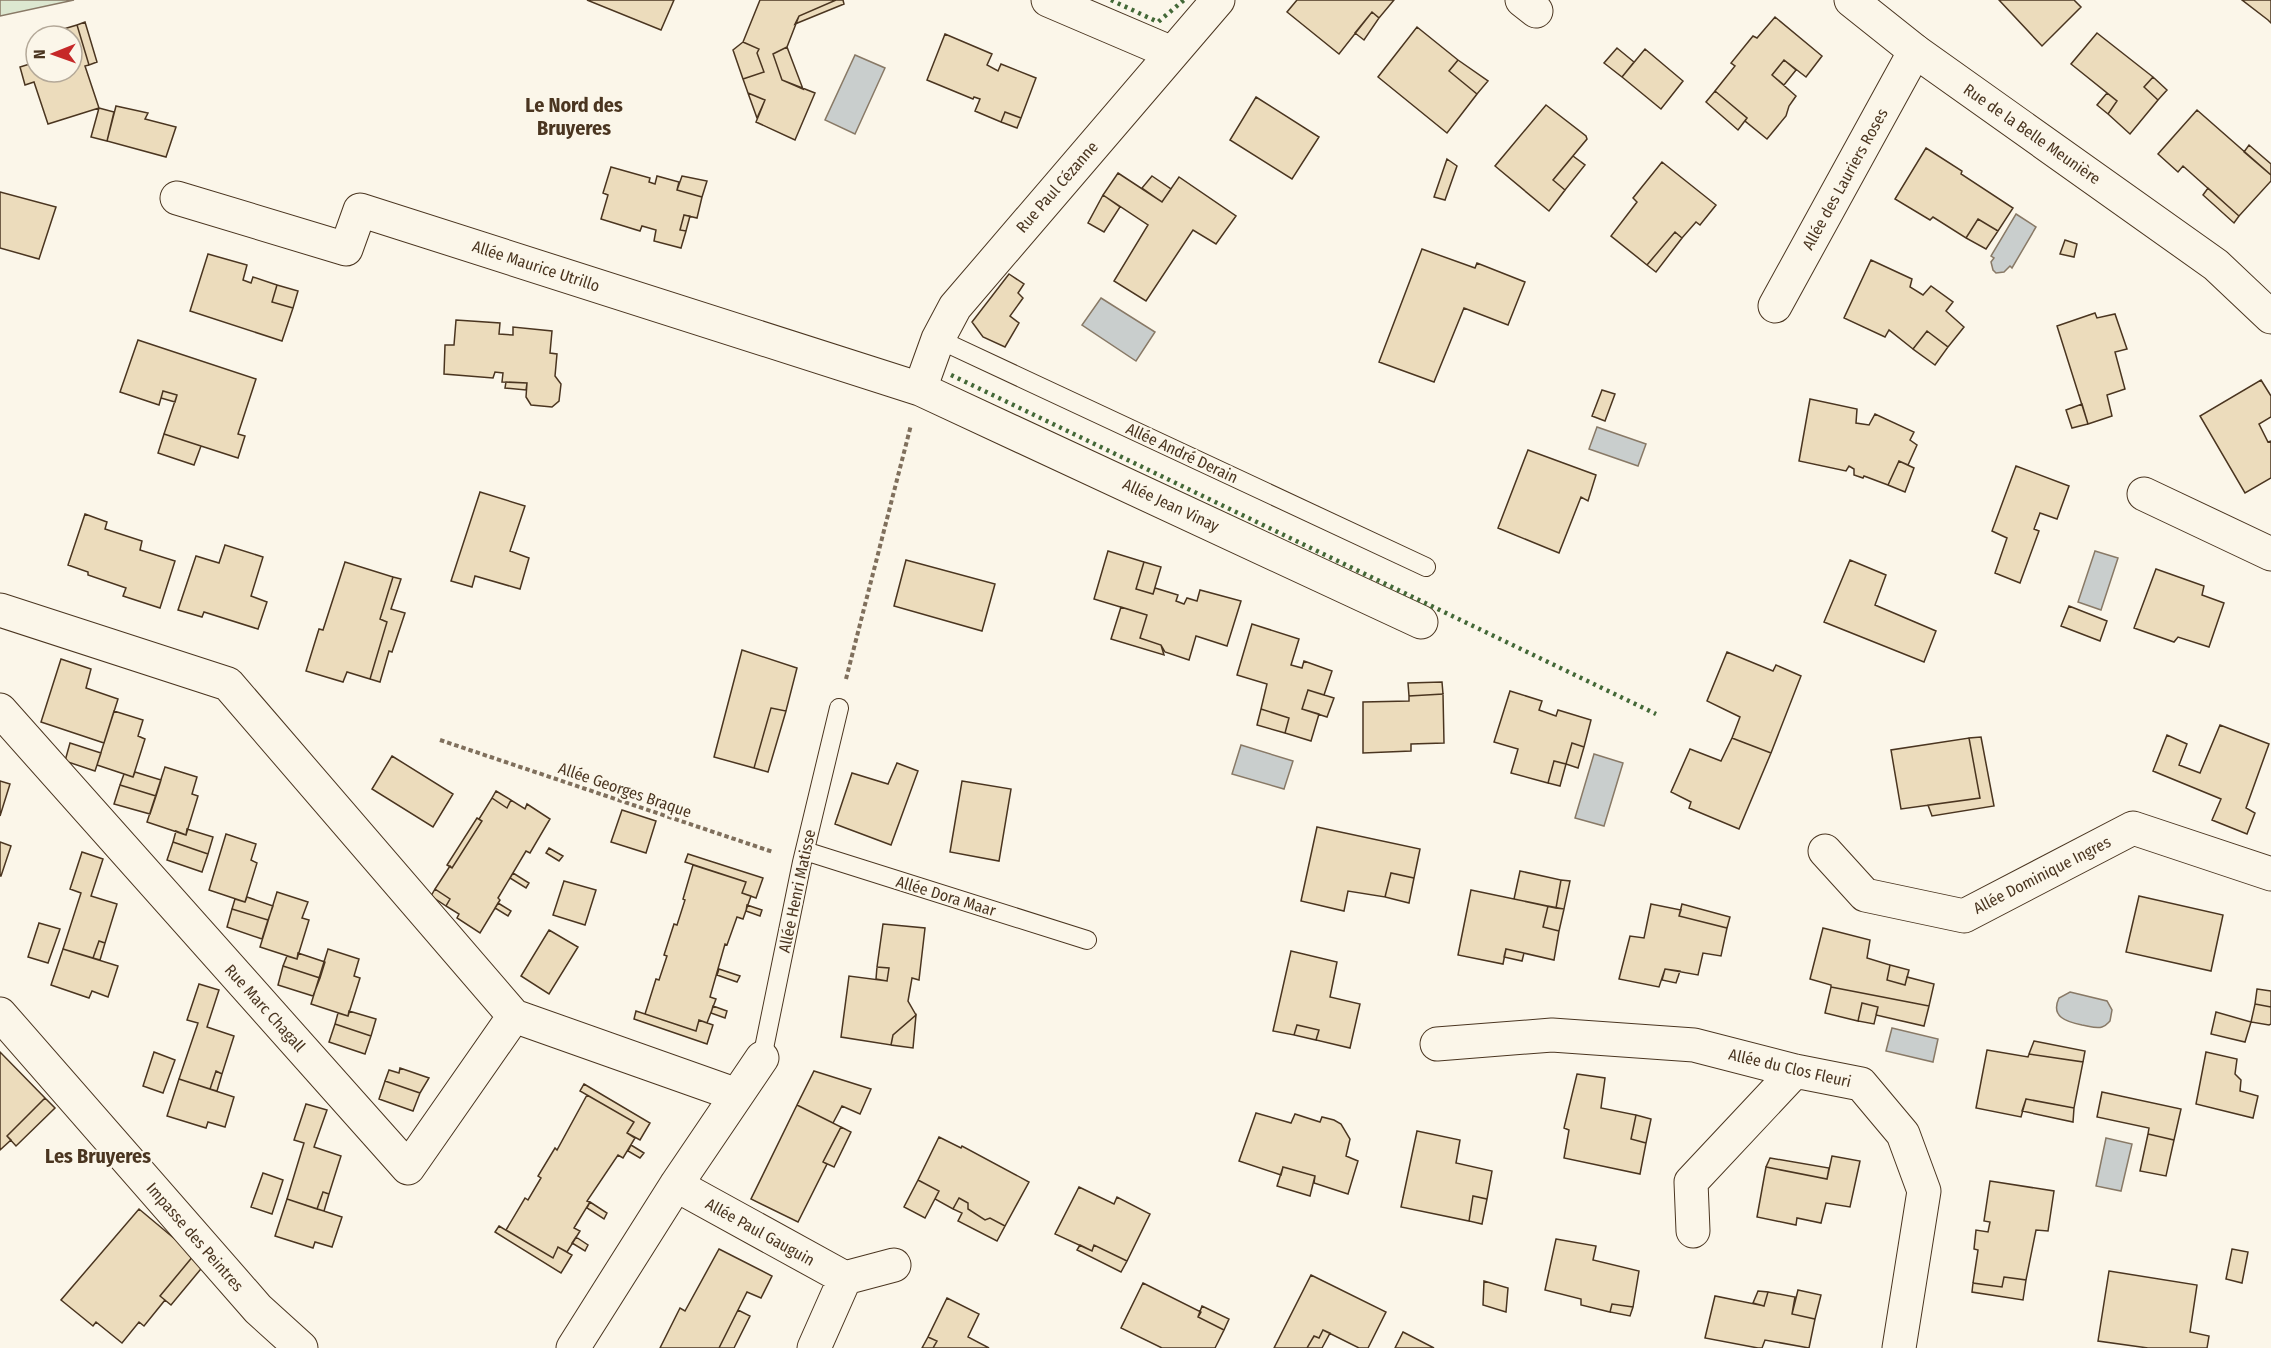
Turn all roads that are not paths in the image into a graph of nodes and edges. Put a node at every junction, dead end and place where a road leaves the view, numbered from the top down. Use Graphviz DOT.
graph roads {
  1 [pos="1048,0"];
  2 [pos="1218,0"];
  3 [pos="1851,0"];
  4 [pos="1915,51"];
  5 [pos="1172,53"];
  6 [pos="177,198"];
  7 [pos="2216,265"];
  8 [pos="2271,291"];
  9 [pos="1775,306"];
  10 [pos="2271,317"];
  11 [pos="938,339"];
  12 [pos="920,389"];
  13 [pos="2145,494"];
  14 [pos="2271,554"];
  15 [pos="1426,567"];
  16 [pos="0,610"];
  17 [pos="1421,622"];
  18 [pos="839,708"];
  19 [pos="0,710"];
  20 [pos="1825,851"];
  21 [pos="803,856"];
  22 [pos="2271,874"];
  23 [pos="1087,940"];
  24 [pos="0,1014"];
  25 [pos="514,1016"];
  26 [pos="1437,1044"];
  27 [pos="762,1058"];
  28 [pos="1795,1071"];
  29 [pos="737,1095"];
  30 [pos="676,1185"];
  31 [pos="1694,1231"];
  32 [pos="894,1265"];
  33 [pos="845,1278"];
  34 [pos="301,1348"];
  35 [pos="573,1348"];
  36 [pos="814,1348"];
  37 [pos="1899,1348"];
  1 -- 5 [label="street"];
  2 -- 5 [label="street, Rue Paul Cézanne"];
  3 -- 4 [label="street, Rue de la Belle Meunière"];
  4 -- 7 [label="street, Rue de la Belle Meunière"];
  4 -- 9 [label="street, Allée des Lauriers Roses"];
  5 -- 11 [label="street, Rue Paul Cézanne"];
  6 -- 12 [label="street, Allée Maurice Utrillo"];
  7 -- 8 [label="street, Rue de la Belle Meunière"];
  7 -- 10 [label="street, Rue de la Belle Meunière"];
  11 -- 12 [label="street, Rue Paul Cézanne"];
  11 -- 15 [label="lane, Allée André Derain"];
  12 -- 17 [label="street, Allée Jean Vinay"];
  13 -- 14 [label="street"];
  16 -- 25 [label="street"];
  18 -- 21 [label="lane, Allée Henri Matisse"];
  19 -- 25 [label="street, Rue Marc Chagall"];
  20 -- 22 [label="street, Allée Dominique Ingres"];
  21 -- 23 [label="lane, Allée Dora Maar"];
  21 -- 27 [label="lane, Allée Henri Matisse"];
  24 -- 34 [label="street, Impasse des Peintres"];
  25 -- 29 [label="street"];
  26 -- 28 [label="street, Allée du Clos Fleuri"];
  27 -- 29 [label="street, Allée Henri Matisse"];
  28 -- 31 [label="street"];
  28 -- 37 [label="street, Allée du Clos Fleuri"];
  29 -- 30 [label="street, Allée Henri Matisse"];
  30 -- 33 [label="street, Allée Paul Gauguin"];
  30 -- 35 [label="street, Allée Henri Matisse"];
  32 -- 33 [label="street"];
  33 -- 36 [label="street"];
}
